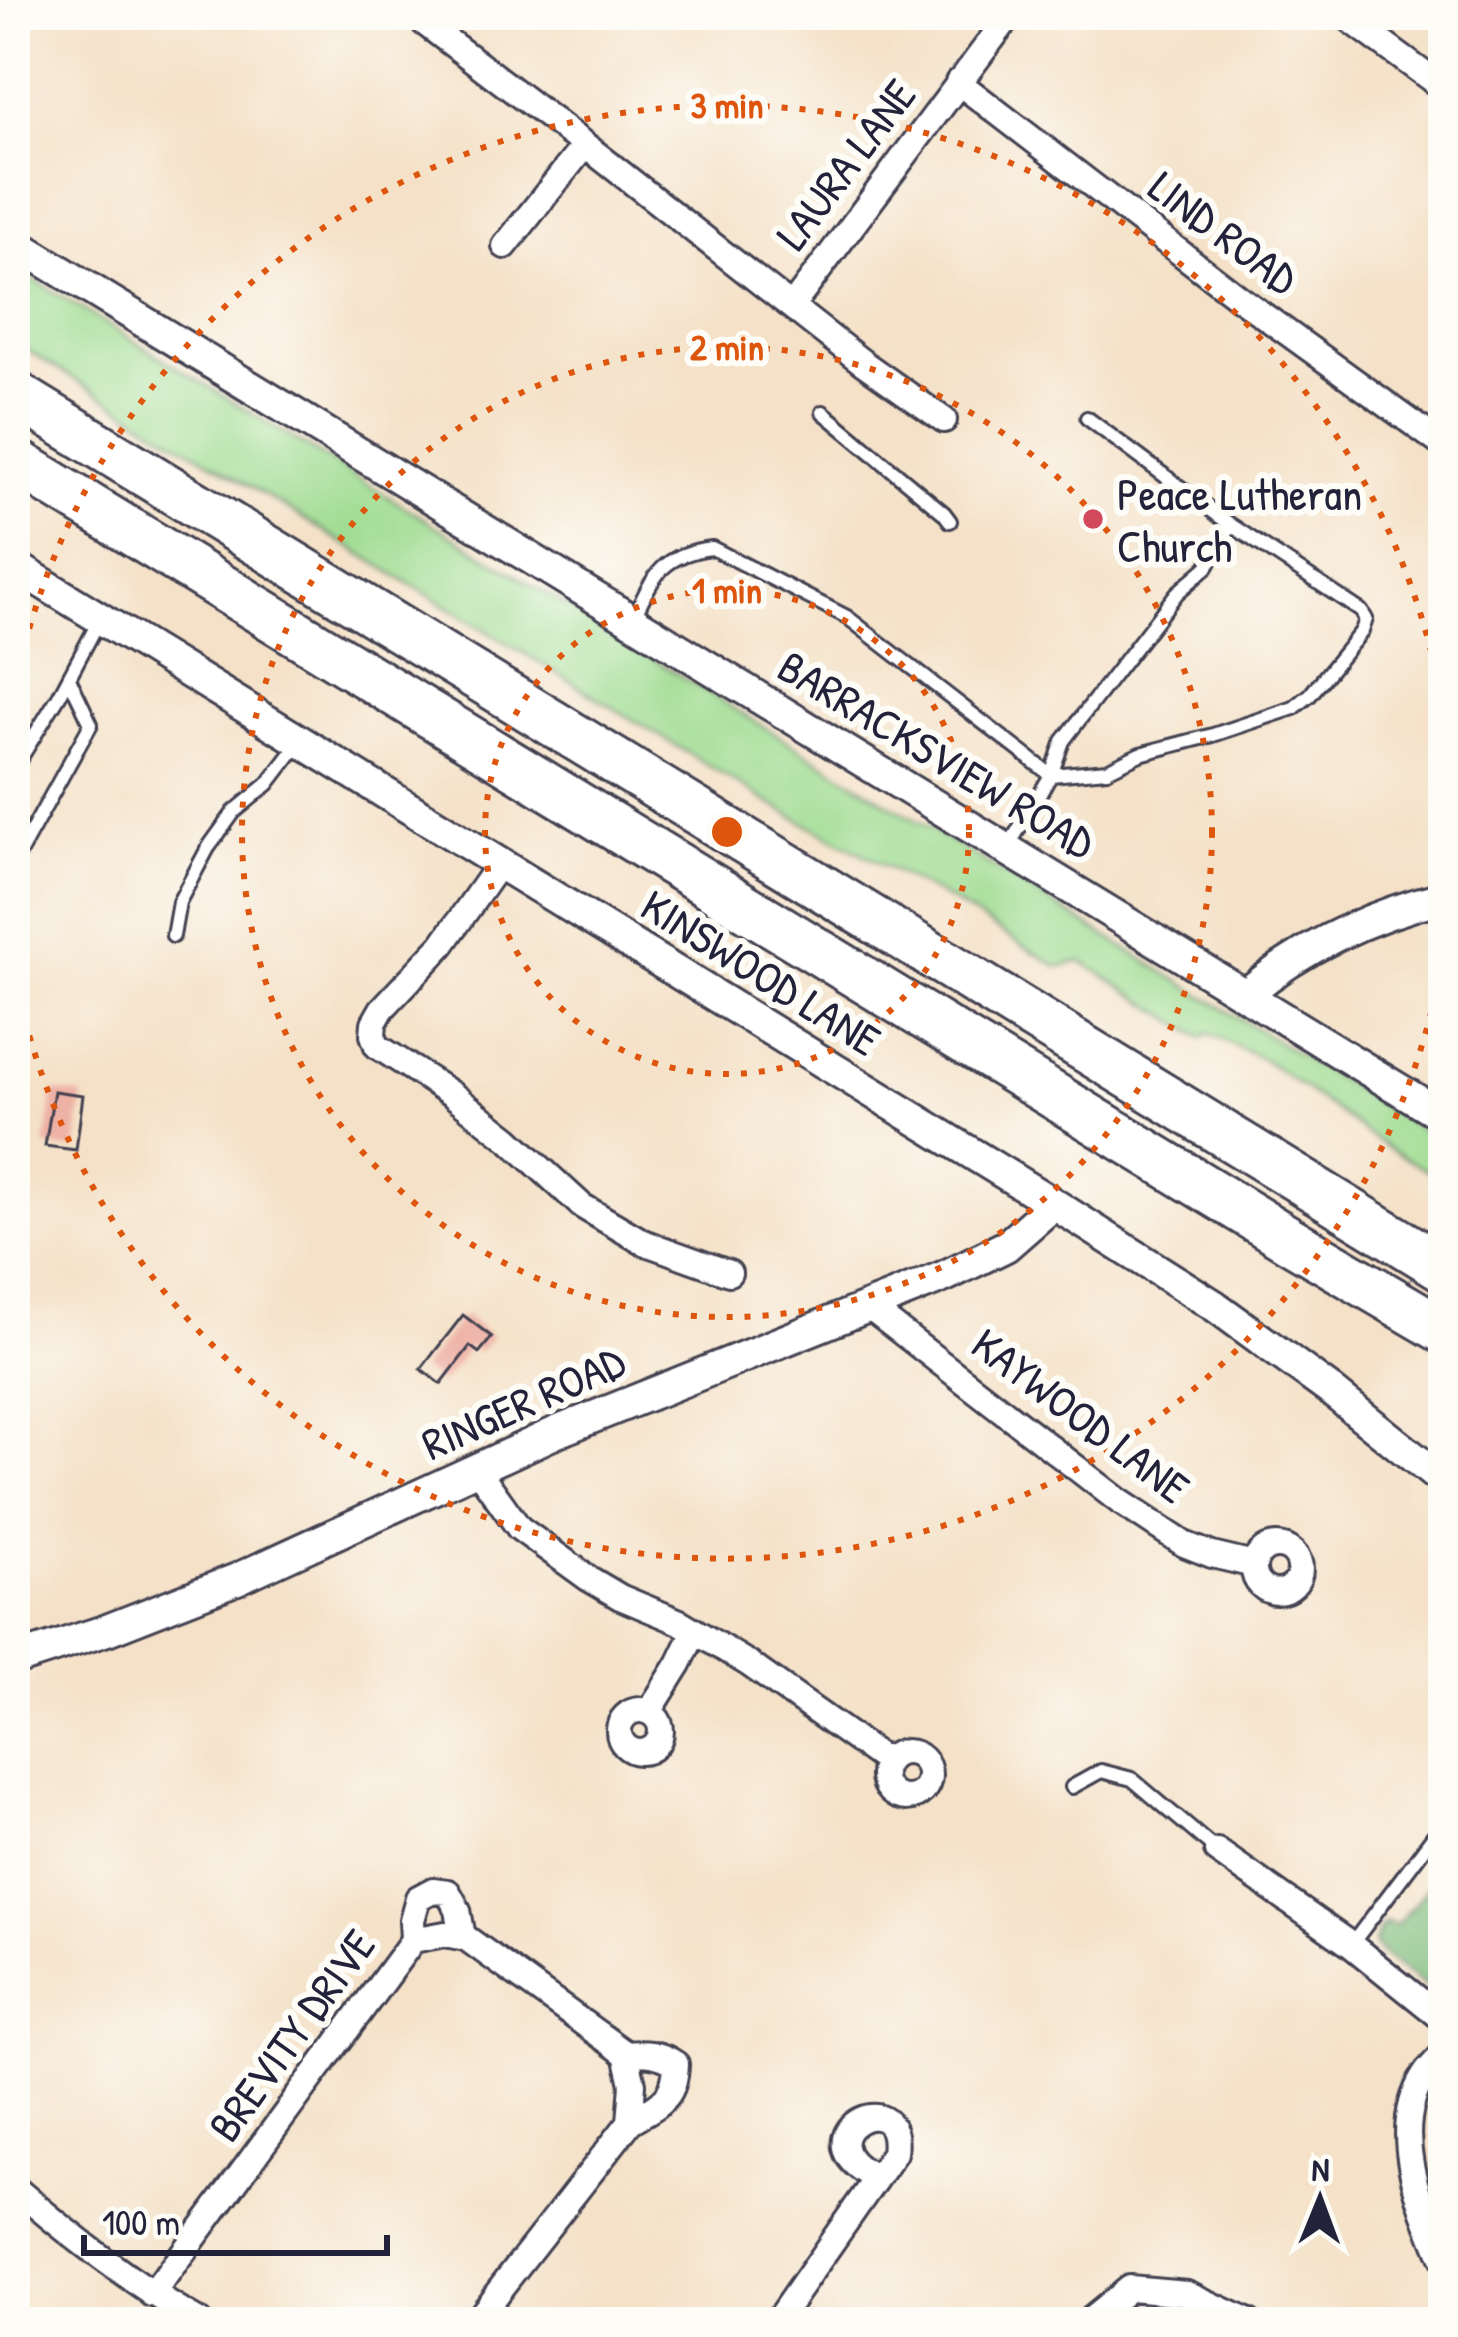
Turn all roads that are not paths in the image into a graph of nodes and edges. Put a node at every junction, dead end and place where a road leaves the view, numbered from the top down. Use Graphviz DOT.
graph roads {
  1 [pos="414,15"];
  2 [pos="1010,15"];
  3 [pos="1344,15"];
  4 [pos="958,82"];
  5 [pos="1443,88"];
  6 [pos="585,145"];
  7 [pos="15,243"];
  8 [pos="506,246"];
  9 [pos="792,306"];
  10 [pos="15,394"];
  11 [pos="823,412"];
  12 [pos="1087,418"];
  13 [pos="944,420"];
  14 [pos="1443,445"];
  15 [pos="15,461"];
  16 [pos="950,521"];
  17 [pos="1231,525"];
  18 [pos="15,566"];
  19 [pos="100,618"];
  20 [pos="632,620"];
  21 [pos="69,678"];
  22 [pos="302,740"];
  23 [pos="15,767"];
  24 [pos="1051,775"];
  25 [pos="1006,850"];
  26 [pos="15,861"];
  27 [pos="499,864"];
  28 [pos="1443,897"];
  29 [pos="173,937"];
  30 [pos="1245,995"];
  31 [pos="1443,1116"];
  32 [pos="1054,1204"];
  33 [pos="1393,1237"];
  34 [pos="1295,1243"];
  35 [pos="1443,1255"];
  36 [pos="1443,1268"];
  37 [pos="729,1273"];
  38 [pos="870,1308"];
  39 [pos="1443,1330"];
  40 [pos="1443,1353"];
  41 [pos="477,1469"];
  42 [pos="1443,1481"];
  43 [pos="1254,1565"];
  44 [pos="694,1633"];
  45 [pos="15,1660"];
  46 [pos="649,1712"];
  47 [pos="887,1762"];
  48 [pos="1072,1787"];
  49 [pos="1443,1823"];
  50 [pos="1217,1851"];
  51 [pos="463,1937"];
  52 [pos="413,1940"];
  53 [pos="1351,1945"];
  54 [pos="1443,2019"];
  55 [pos="626,2054"];
  56 [pos="1443,2054"];
  57 [pos="630,2122"];
  58 [pos="875,2177"];
  59 [pos="15,2188"];
  60 [pos="1443,2260"];
  61 [pos="152,2295"];
  62 [pos="199,2322"];
  63 [pos="474,2322"];
  64 [pos="776,2322"];
  65 [pos="1087,2322"];
  66 [pos="1249,2322"];
  1 -- 6 [label="street"];
  2 -- 4 [label="street, LAURA LANE"];
  3 -- 5 [label="street"];
  4 -- 9 [label="street, LAURA LANE"];
  4 -- 14 [label="street, LIND ROAD"];
  6 -- 8 [label="street"];
  6 -- 9 [label="street"];
  7 -- 20 [label="street, BARRACKSVIEW ROAD"];
  9 -- 13 [label="street"];
  10 -- 33 [label="highway"];
  11 -- 16 [label="lane"];
  12 -- 17 [label="lane"];
  15 -- 34 [label="highway"];
  17 -- 24 [label="lane"];
  17 -- 24 [label="lane"];
  18 -- 19 [label="street, KINSWOOD LANE"];
  19 -- 21 [label="lane"];
  19 -- 22 [label="street, KINSWOOD LANE"];
  20 -- 24 [label="lane"];
  20 -- 25 [label="street, BARRACKSVIEW ROAD"];
  21 -- 23 [label="lane"];
  21 -- 26 [label="lane"];
  22 -- 27 [label="street, KINSWOOD LANE"];
  22 -- 29 [label="lane"];
  24 -- 25 [label="lane"];
  25 -- 30 [label="street, BARRACKSVIEW ROAD"];
  27 -- 32 [label="street, KINSWOOD LANE"];
  27 -- 37 [label="street"];
  28 -- 30 [label="street"];
  30 -- 31 [label="street, BARRACKSVIEW ROAD"];
  32 -- 38 [label="street, RINGER ROAD"];
  32 -- 42 [label="street, KINSWOOD LANE"];
  33 -- 35 [label="highway"];
  33 -- 36 [label="highway"];
  34 -- 39 [label="highway"];
  34 -- 40 [label="highway"];
  38 -- 41 [label="street, RINGER ROAD"];
  38 -- 43 [label="street, KAYWOOD LANE"];
  41 -- 44 [label="street"];
  41 -- 45 [label="street, RINGER ROAD"];
  44 -- 46 [label="street"];
  44 -- 47 [label="street"];
  48 -- 50 [label="lane"];
  49 -- 53 [label="lane"];
  50 -- 53 [label="street"];
  51 -- 52 [label="street, BREVITY DRIVE"];
  51 -- 52 [label="street, BREVITY DRIVE"];
  51 -- 55 [label="street, BREVITY DRIVE"];
  52 -- 61 [label="street, BREVITY DRIVE"];
  53 -- 54 [label="street"];
  55 -- 57 [label="street"];
  55 -- 57 [label="street, BREVITY DRIVE"];
  56 -- 60 [label="street"];
  57 -- 63 [label="street"];
  58 -- 64 [label="street"];
  59 -- 61 [label="street"];
  61 -- 62 [label="street"];
  65 -- 66 [label="street"];
}
